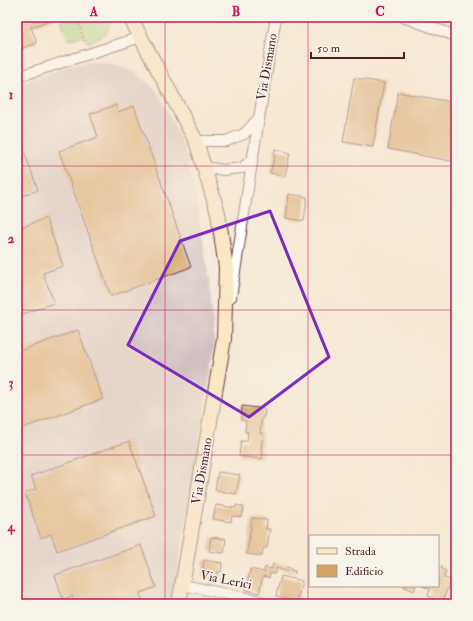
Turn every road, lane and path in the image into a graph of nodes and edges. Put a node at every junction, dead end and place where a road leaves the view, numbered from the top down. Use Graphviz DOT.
graph roads {
  1 [pos="77,17"];
  2 [pos="130,17"];
  3 [pos="276,17"];
  4 [pos="403,17"];
  5 [pos="456,36"];
  6 [pos="141,37"];
  7 [pos="89,55"];
  8 [pos="17,77"];
  9 [pos="259,118"];
  10 [pos="196,141"];
  11 [pos="252,160"];
  12 [pos="204,167"];
  13 [pos="224,339"];
  14 [pos="183,585"];
  15 [pos="179,604"];
  16 [pos="262,604"];
  1 -- 7 [label="path"];
  2 -- 6 [label="main road"];
  3 -- 9 [label="street, Via Dismano"];
  4 -- 5 [label="street"];
  6 -- 7 [label="street"];
  6 -- 10 [label="main road"];
  7 -- 8 [label="street"];
  9 -- 10 [label="street, Via Dismano"];
  9 -- 11 [label="street, Via Dismano"];
  10 -- 12 [label="main road, Via Dismano"];
  11 -- 12 [label="street"];
  11 -- 13 [label="street, Via Dismano"];
  12 -- 13 [label="main road, Via Dismano"];
  13 -- 14 [label="main road, Via Dismano"];
  14 -- 15 [label="main road, Via Dismano"];
  14 -- 16 [label="street, Via Lerici"];
}
